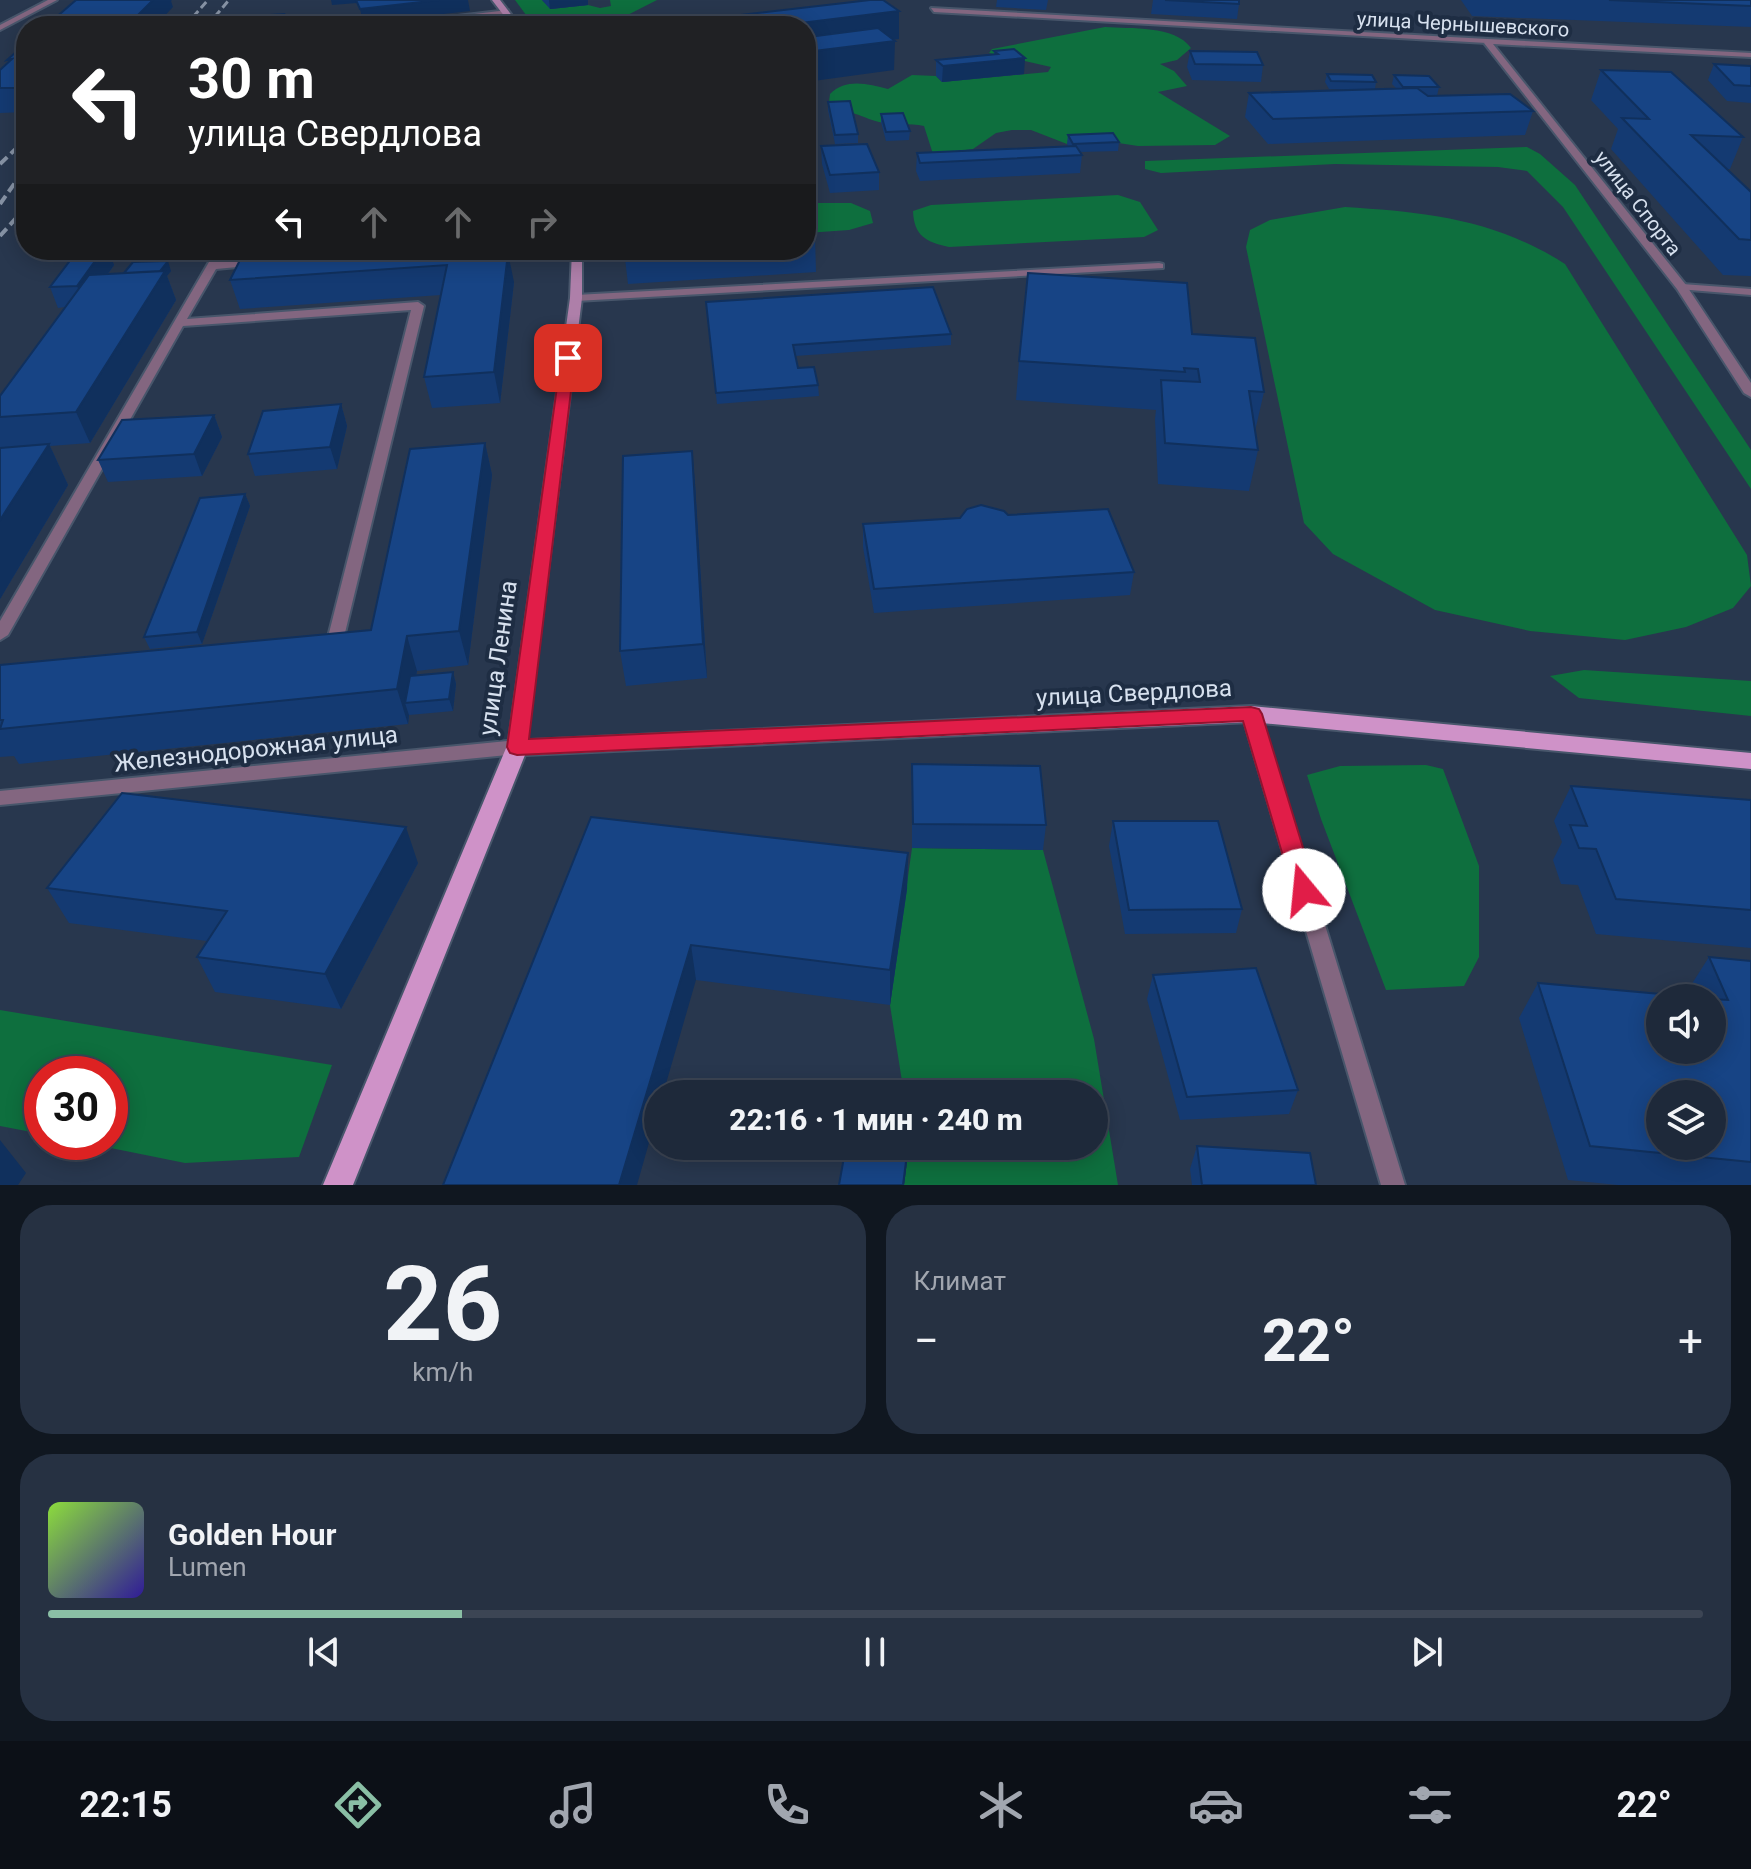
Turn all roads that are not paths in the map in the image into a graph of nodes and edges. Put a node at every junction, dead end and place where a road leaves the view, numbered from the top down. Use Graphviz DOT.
graph roads {
  1 [pos="53,0"];
  2 [pos="496,0"];
  3 [pos="934,10"];
  4 [pos="505,12"];
  5 [pos="23,16"];
  6 [pos="472,16"];
  7 [pos="508,16"];
  8 [pos="1487,41"];
  9 [pos="1751,55"];
  10 [pos="215,260"];
  11 [pos="577,260"];
  12 [pos="272,261"];
  13 [pos="212,266"];
  14 [pos="1159,266"];
  15 [pos="1682,287"];
  16 [pos="1751,292"];
  17 [pos="576,298"];
  18 [pos="179,323"];
  19 [pos="1751,393"];
  20 [pos="0,635"];
  21 [pos="336,637"];
  22 [pos="1251,714"];
  23 [pos="517,747"];
  24 [pos="1751,761"];
  25 [pos="0,798"];
  26 [pos="338,1185"];
  27 [pos="1393,1185"];
  1 -- 5 [label="street"];
  2 -- 4 [label="main road"];
  3 -- 8 [label="street, улица Чернышевского"];
  4 -- 6 [label="street"];
  4 -- 7 [label="main road"];
  8 -- 9 [label="street, улица Чернышевского"];
  8 -- 15 [label="street, улица Спорта"];
  10 -- 13 [label="street"];
  11 -- 17 [label="main road, улица Ленина"];
  12 -- 13 [label="street"];
  13 -- 18 [label="street"];
  14 -- 17 [label="street"];
  15 -- 16 [label="street"];
  15 -- 19 [label="street, улица Спорта"];
  17 -- 23 [label="main road, улица Ленина"];
  18 -- 20 [label="street"];
  18 -- 21 [label="street"];
  22 -- 23 [label="main road, улица Свердлова"];
  22 -- 24 [label="main road, улица Свердлова"];
  22 -- 27 [label="street"];
  23 -- 25 [label="street, Железнодорожная улица"];
  23 -- 26 [label="main road, улица Ленина"];
}
